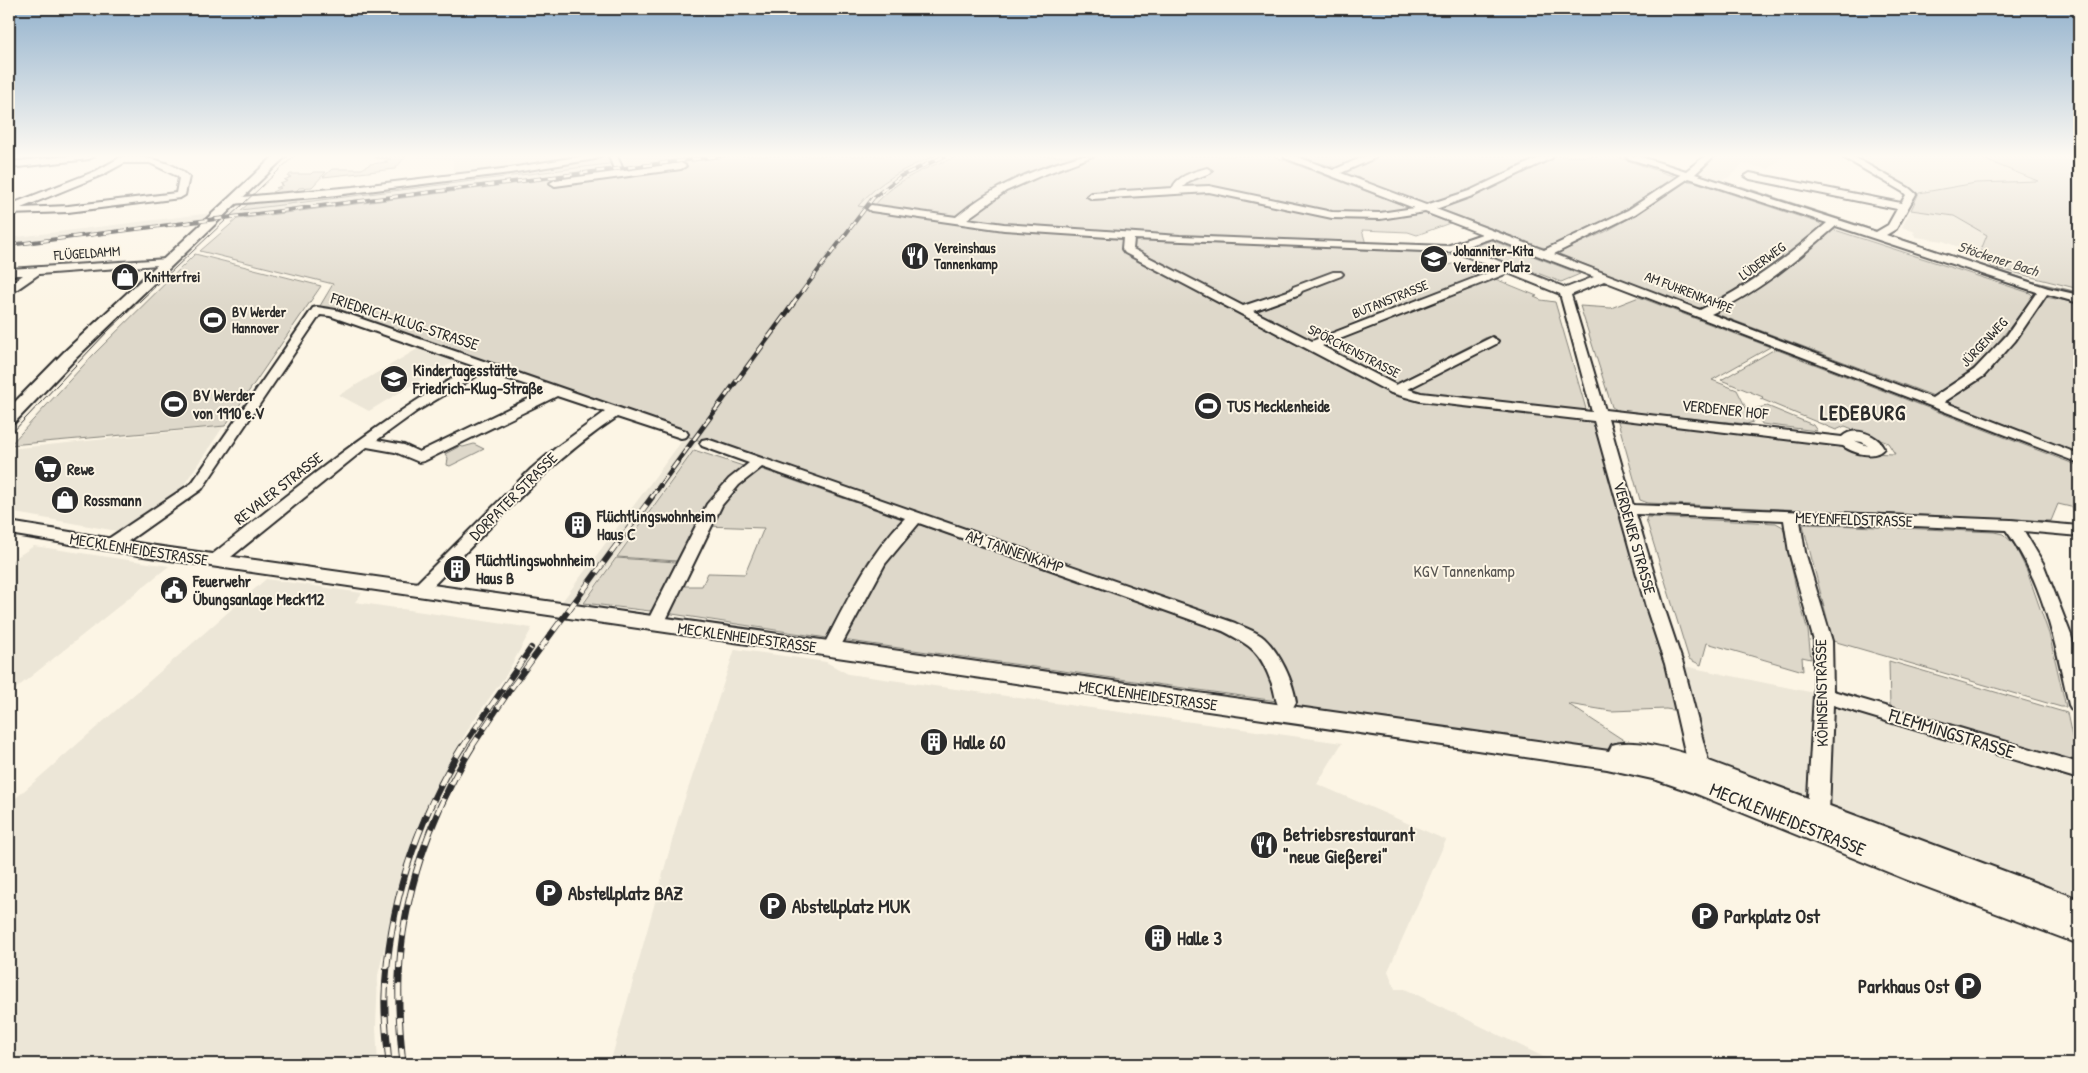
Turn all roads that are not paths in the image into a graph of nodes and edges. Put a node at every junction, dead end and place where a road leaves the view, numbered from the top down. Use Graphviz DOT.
graph roads {
  1 [pos="91,206"];
  2 [pos="226,206"];
  3 [pos="974,206"];
  4 [pos="1287,206"];
  5 [pos="1419,206"];
  6 [pos="1434,206"];
  7 [pos="1642,206"];
  8 [pos="1785,206"];
  9 [pos="1899,206"];
  10 [pos="1904,207"];
  11 [pos="871,208"];
  12 [pos="1426,209"];
  13 [pos="9,210"];
  14 [pos="958,221"];
  15 [pos="1834,222"];
  16 [pos="1492,234"];
  17 [pos="1881,234"];
  18 [pos="1129,237"];
  19 [pos="1456,248"];
  20 [pos="1545,254"];
  21 [pos="167,262"];
  22 [pos="1507,268"];
  23 [pos="35,271"];
  24 [pos="9,272"];
  25 [pos="1337,274"];
  26 [pos="1604,277"];
  27 [pos="9,290"];
  28 [pos="2044,290"];
  29 [pos="1566,292"];
  30 [pos="2079,299"];
  31 [pos="1243,310"];
  32 [pos="1701,314"];
  33 [pos="1492,341"];
  34 [pos="1311,346"];
  35 [pos="484,366"];
  36 [pos="1396,390"];
  37 [pos="556,391"];
  38 [pos="1935,402"];
  39 [pos="12,411"];
  40 [pos="616,411"];
  41 [pos="1599,415"];
  42 [pos="681,434"];
  43 [pos="363,442"];
  44 [pos="1848,442"];
  45 [pos="707,443"];
  46 [pos="2079,459"];
  47 [pos="759,462"];
  48 [pos="1628,509"];
  49 [pos="1791,516"];
  50 [pos="916,517"];
  51 [pos="2011,525"];
  52 [pos="9,528"];
  53 [pos="2079,531"];
  54 [pos="112,545"];
  55 [pos="215,560"];
  56 [pos="419,590"];
  57 [pos="656,624"];
  58 [pos="831,650"];
  59 [pos="1824,695"];
  60 [pos="1286,702"];
  61 [pos="2079,705"];
  62 [pos="2079,771"];
  63 [pos="1701,777"];
  64 [pos="1818,813"];
  65 [pos="2079,911"];
  66 [pos="2079,931"];
  1 -- 13 [label="street"];
  2 -- 21 [label="main road"];
  3 -- 14 [label="street"];
  4 -- 12 [label="street"];
  5 -- 12 [label="street, AM FUHRENKAMPE"];
  6 -- 12 [label="street"];
  7 -- 20 [label="street"];
  8 -- 15 [label="street"];
  9 -- 10 [label="street"];
  10 -- 17 [label="street"];
  11 -- 14 [label="street"];
  12 -- 16 [label="street, AM FUHRENKAMPE"];
  14 -- 18 [label="street"];
  15 -- 17 [label="street"];
  15 -- 32 [label="street, LÜDERWEG"];
  16 -- 19 [label="street"];
  16 -- 20 [label="street, AM FUHRENKAMPE"];
  17 -- 28 [label="street"];
  18 -- 19 [label="street"];
  18 -- 31 [label="street, SPÖRCKENSTRASSE"];
  19 -- 22 [label="street"];
  20 -- 26 [label="street, AM FUHRENKAMPE"];
  21 -- 23 [label="street, FLÜGELDAMM"];
  21 -- 39 [label="main road"];
  22 -- 29 [label="street"];
  22 -- 34 [label="street, BUTANSTRASSE"];
  23 -- 24 [label="street, FLÜGELDAMM"];
  23 -- 27 [label="street"];
  25 -- 31 [label="street"];
  26 -- 29 [label="street"];
  26 -- 32 [label="street, AM FUHRENKAMPE"];
  28 -- 30 [label="street"];
  28 -- 38 [label="street, JÜRGENWEG"];
  29 -- 41 [label="street, VERDENER STRASSE"];
  31 -- 34 [label="street, SPÖRCKENSTRASSE"];
  32 -- 38 [label="street, AM FUHRENKAMPE"];
  33 -- 36 [label="street"];
  34 -- 36 [label="street, SPÖRCKENSTRASSE"];
  35 -- 37 [label="street, FRIEDRICH-KLUG-STRASSE"];
  35 -- 43 [label="street, REVALER STRASSE"];
  35 -- 54 [label="street, FRIEDRICH-KLUG-STRASSE"];
  36 -- 41 [label="street, SPÖRCKENSTRASSE"];
  37 -- 40 [label="street, FRIEDRICH-KLUG-STRASSE"];
  37 -- 43 [label="street"];
  38 -- 46 [label="street, AM FUHRENKAMPE"];
  40 -- 42 [label="street, FRIEDRICH-KLUG-STRASSE"];
  40 -- 56 [label="street, DORPATER STRASSE"];
  41 -- 44 [label="street, VERDENER HOF"];
  41 -- 48 [label="street, VERDENER STRASSE"];
  43 -- 55 [label="street, REVALER STRASSE"];
  45 -- 47 [label="street, AM TANNENKAMP"];
  47 -- 50 [label="street, AM TANNENKAMP"];
  47 -- 57 [label="street"];
  48 -- 49 [label="street, MEYENFELDSTRASSE"];
  48 -- 63 [label="street, VERDENER STRASSE"];
  49 -- 51 [label="street, MEYENFELDSTRASSE"];
  49 -- 59 [label="street, KÖHNSENSTRASSE"];
  50 -- 58 [label="street"];
  50 -- 60 [label="street, AM TANNENKAMP"];
  51 -- 53 [label="street, MEYENFELDSTRASSE"];
  51 -- 61 [label="street"];
  52 -- 54 [label="main road, MECKLENHEIDESTRASSE"];
  54 -- 55 [label="main road, MECKLENHEIDESTRASSE"];
  55 -- 56 [label="main road, MECKLENHEIDESTRASSE"];
  56 -- 57 [label="main road, MECKLENHEIDESTRASSE"];
  57 -- 58 [label="main road, MECKLENHEIDESTRASSE"];
  58 -- 63 [label="main road, MECKLENHEIDESTRASSE"];
  59 -- 62 [label="street, FLEMMINGSTRASSE"];
  59 -- 64 [label="street, KÖHNSENSTRASSE"];
  63 -- 64 [label="main road, MECKLENHEIDESTRASSE"];
  63 -- 66 [label="main road, MECKLENHEIDESTRASSE"];
  64 -- 65 [label="main road, MECKLENHEIDESTRASSE"];
}
